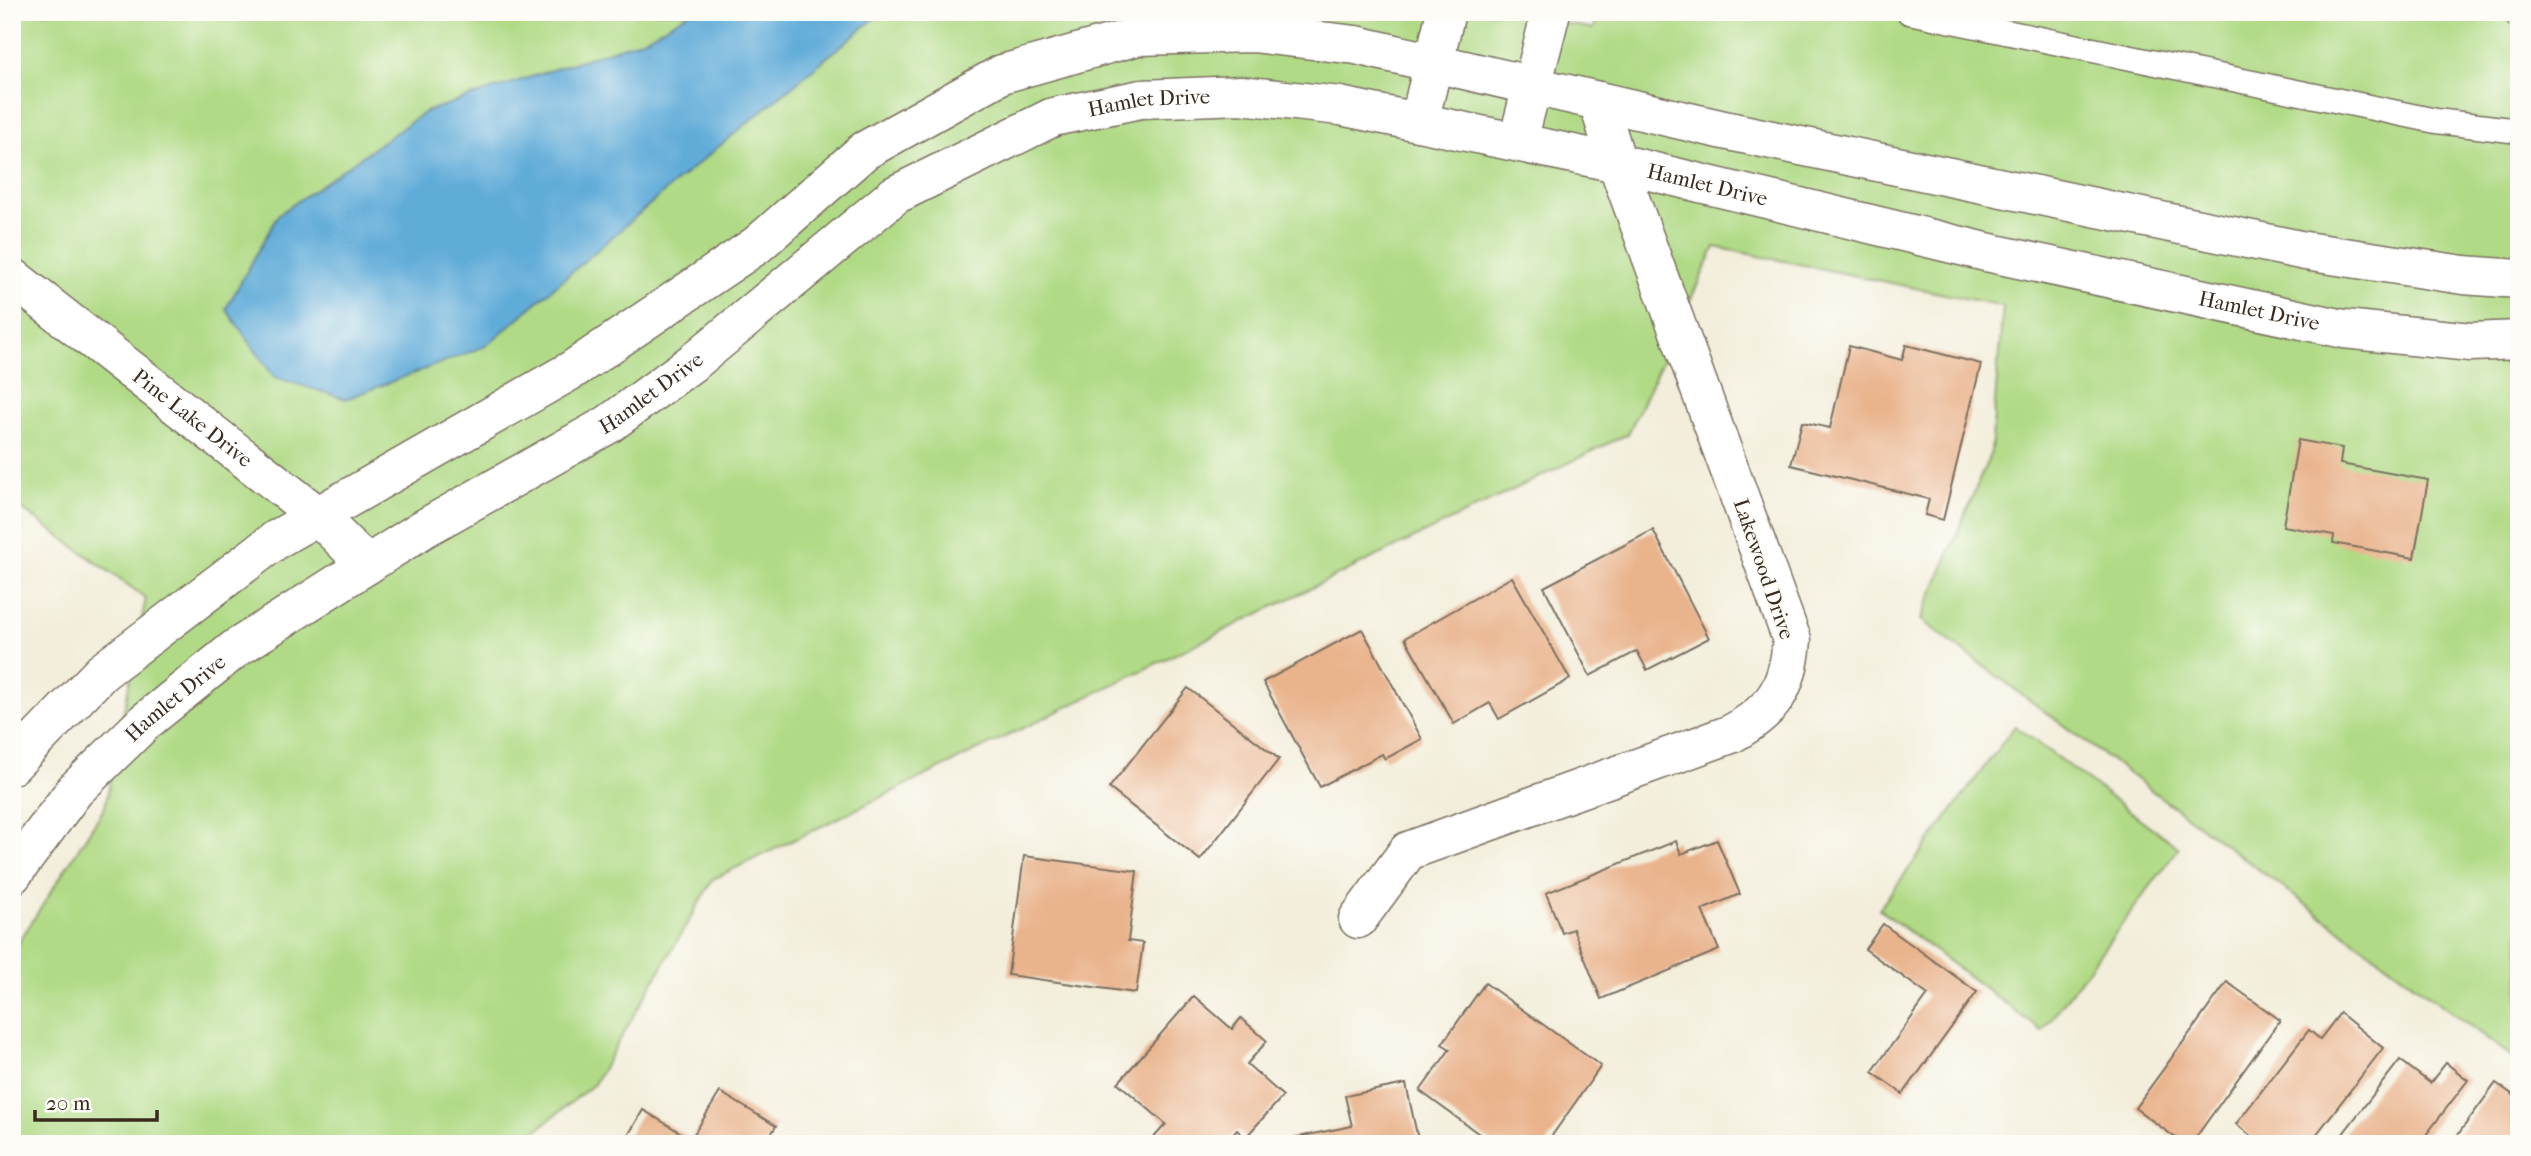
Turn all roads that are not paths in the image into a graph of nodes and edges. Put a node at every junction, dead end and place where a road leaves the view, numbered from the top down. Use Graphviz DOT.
graph roads {
  1 [pos="1446,12"];
  2 [pos="1551,12"];
  3 [pos="1909,12"];
  4 [pos="1431,62"];
  5 [pos="1535,85"];
  6 [pos="1598,101"];
  7 [pos="1419,122"];
  8 [pos="2519,131"];
  9 [pos="1518,141"];
  10 [pos="1617,163"];
  11 [pos="12,277"];
  12 [pos="2519,279"];
  13 [pos="2519,340"];
  14 [pos="317,515"];
  15 [pos="367,565"];
  16 [pos="12,765"];
  17 [pos="12,875"];
  18 [pos="1358,919"];
  1 -- 4 [label="street"];
  2 -- 5 [label="street"];
  3 -- 8 [label="lane"];
  4 -- 5 [label="street"];
  4 -- 7 [label="street"];
  4 -- 14 [label="street"];
  5 -- 6 [label="street"];
  5 -- 9 [label="street"];
  6 -- 10 [label="street, Lakewood Drive"];
  6 -- 12 [label="street"];
  7 -- 9 [label="street, Hamlet Drive"];
  7 -- 15 [label="street, Hamlet Drive"];
  9 -- 10 [label="street, Hamlet Drive"];
  10 -- 13 [label="street, Hamlet Drive"];
  10 -- 18 [label="street, Lakewood Drive"];
  11 -- 14 [label="street, Pine Lake Drive"];
  14 -- 15 [label="street, Pine Lake Drive"];
  14 -- 16 [label="street"];
  15 -- 17 [label="street, Hamlet Drive"];
}
